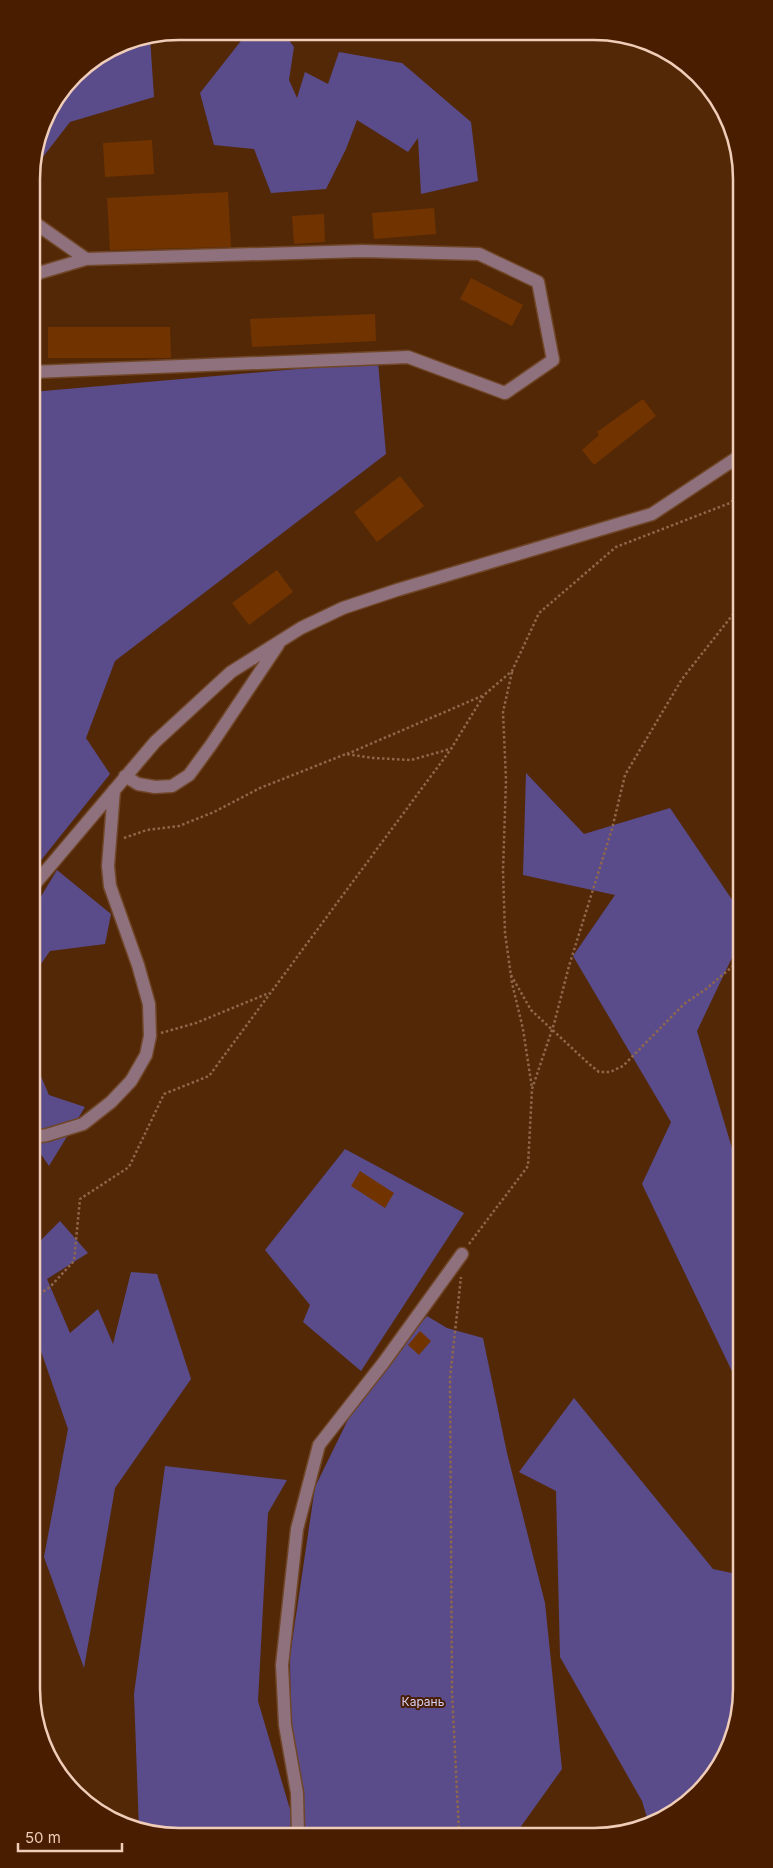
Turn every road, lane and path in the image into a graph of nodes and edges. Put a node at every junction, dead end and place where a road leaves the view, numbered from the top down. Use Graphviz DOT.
graph roads {
  1 [pos="40,227"];
  2 [pos="86,259"];
  3 [pos="40,273"];
  4 [pos="40,372"];
  5 [pos="733,460"];
  6 [pos="733,500"];
  7 [pos="733,614"];
  8 [pos="281,641"];
  9 [pos="512,671"];
  10 [pos="484,695"];
  11 [pos="451,749"];
  12 [pos="346,754"];
  13 [pos="125,776"];
  14 [pos="114,790"];
  15 [pos="110,842"];
  16 [pos="40,878"];
  17 [pos="733,966"];
  18 [pos="510,974"];
  19 [pos="270,993"];
  20 [pos="150,1036"];
  21 [pos="532,1089"];
  22 [pos="40,1137"];
  23 [pos="462,1254"];
  24 [pos="461,1277"];
  25 [pos="40,1294"];
  26 [pos="298,1828"];
  27 [pos="459,1828"];
  1 -- 2 [label="street"];
  2 -- 3 [label="street"];
  2 -- 4 [label="street"];
  5 -- 8 [label="street"];
  6 -- 9 [label="path"];
  7 -- 21 [label="path"];
  8 -- 13 [label="street"];
  8 -- 13 [label="street"];
  9 -- 10 [label="path"];
  9 -- 18 [label="path"];
  10 -- 11 [label="path"];
  10 -- 12 [label="path"];
  11 -- 12 [label="path"];
  11 -- 19 [label="path"];
  12 -- 15 [label="path"];
  13 -- 14 [label="street"];
  14 -- 15 [label="street"];
  14 -- 16 [label="street"];
  15 -- 20 [label="street"];
  17 -- 18 [label="path"];
  18 -- 21 [label="path"];
  19 -- 20 [label="path"];
  19 -- 25 [label="path"];
  20 -- 22 [label="street"];
  21 -- 23 [label="path"];
  23 -- 26 [label="street"];
  24 -- 27 [label="path"];
}
